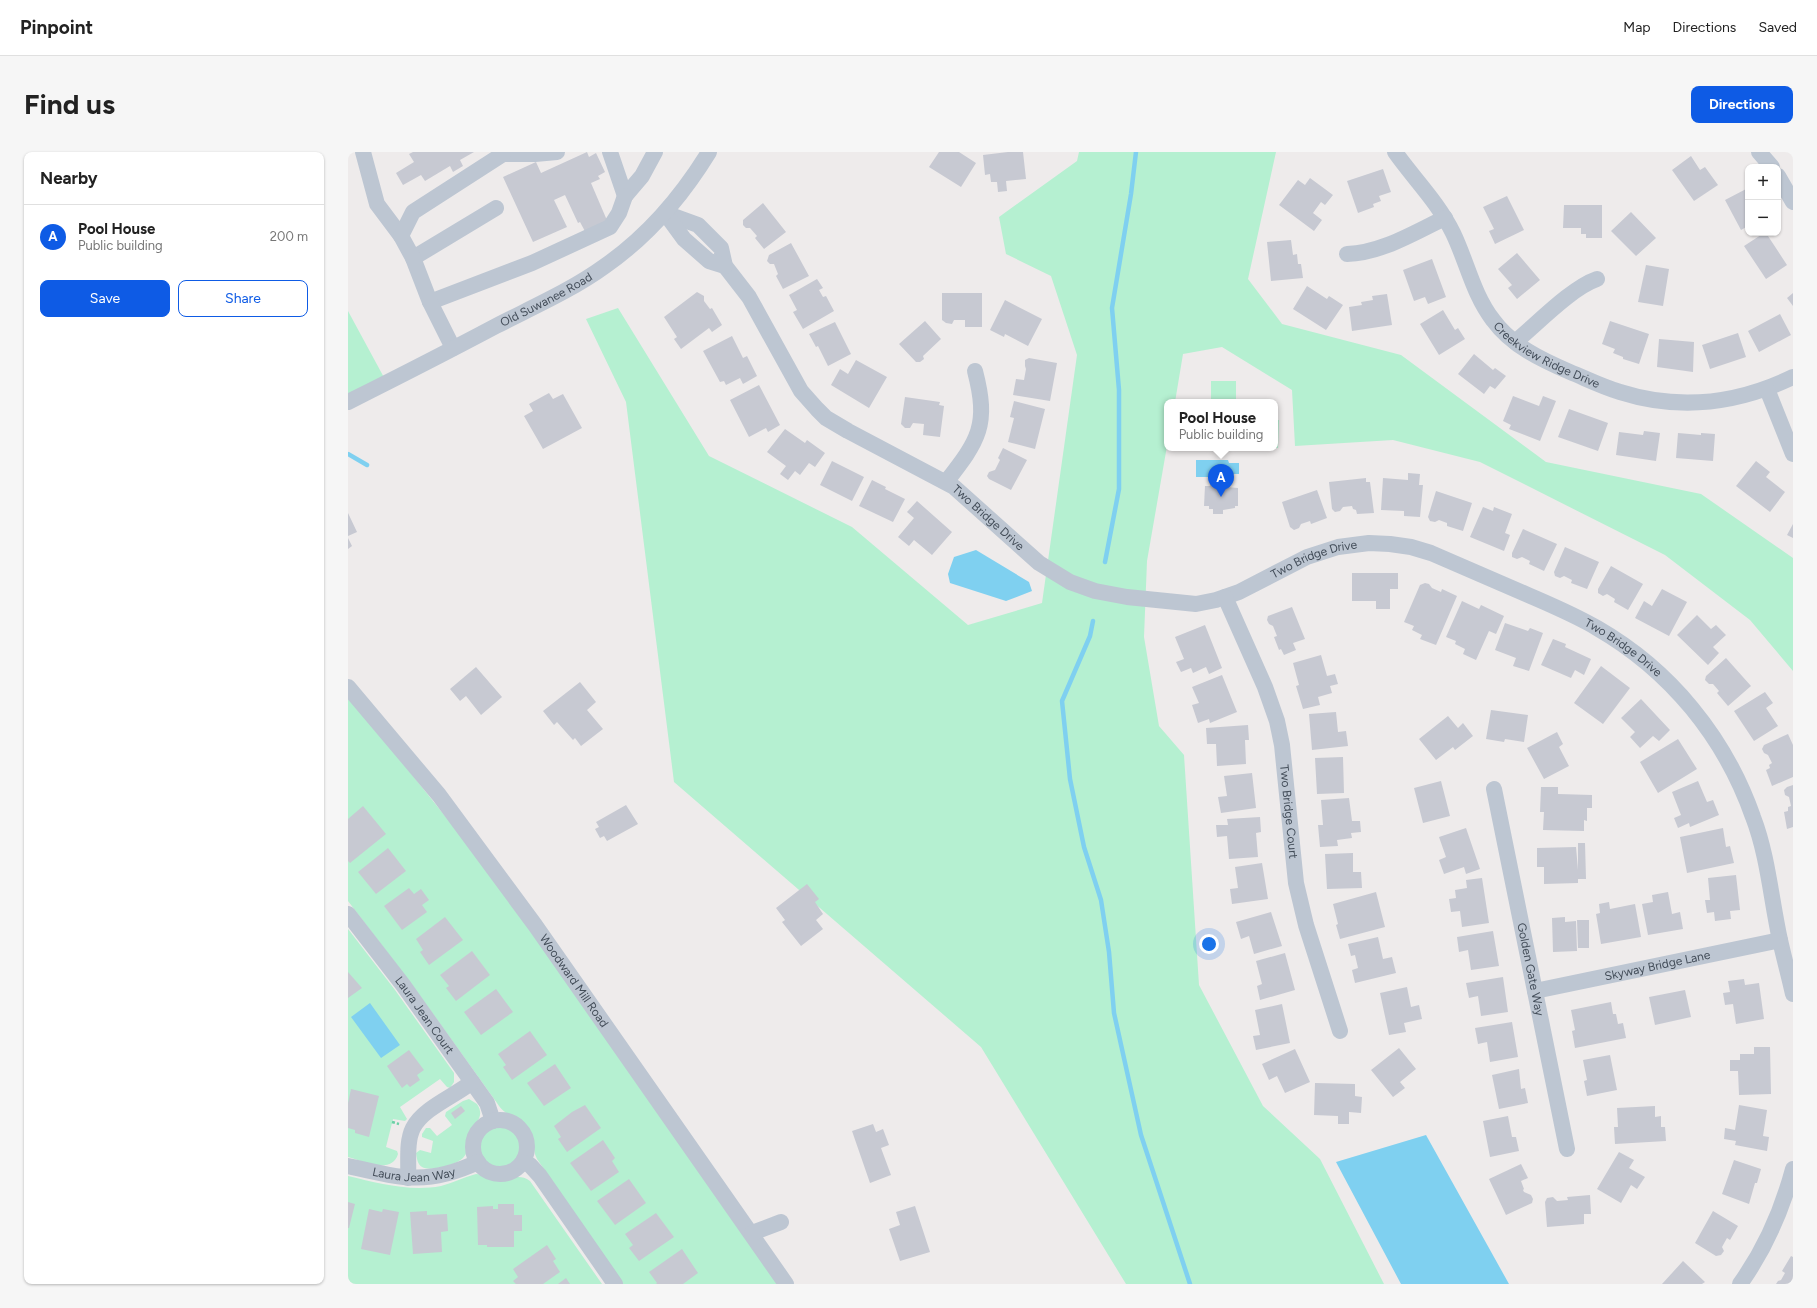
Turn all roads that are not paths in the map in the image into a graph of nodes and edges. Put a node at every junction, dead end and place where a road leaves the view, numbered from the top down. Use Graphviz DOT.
graph roads {
  1 [pos="363,152"];
  2 [pos="557,152"];
  3 [pos="610,152"];
  4 [pos="655,152"];
  5 [pos="709,152"];
  6 [pos="1395,152"];
  7 [pos="1759,152"];
  8 [pos="503,153"];
  9 [pos="1769,164"];
  10 [pos="1781,181"];
  11 [pos="625,196"];
  12 [pos="1793,202"];
  13 [pos="496,208"];
  14 [pos="665,213"];
  15 [pos="1445,218"];
  16 [pos="401,236"];
  17 [pos="1347,254"];
  18 [pos="413,258"];
  19 [pos="1597,280"];
  20 [pos="430,302"];
  21 [pos="1515,342"];
  22 [pos="453,348"];
  23 [pos="975,371"];
  24 [pos="1793,377"];
  25 [pos="1767,389"];
  26 [pos="348,402"];
  27 [pos="1793,454"];
  28 [pos="946,482"];
  29 [pos="1226,597"];
  30 [pos="348,687"];
  31 [pos="1494,789"];
  32 [pos="348,914"];
  33 [pos="1780,940"];
  34 [pos="1535,991"];
  35 [pos="1793,994"];
  36 [pos="1340,1031"];
  37 [pos="472,1082"];
  38 [pos="493,1121"];
  39 [pos="1567,1149"];
  40 [pos="478,1162"];
  41 [pos="523,1162"];
  42 [pos="348,1166"];
  43 [pos="1793,1169"];
  44 [pos="408,1178"];
  45 [pos="781,1222"];
  46 [pos="752,1233"];
  47 [pos="615,1284"];
  48 [pos="786,1284"];
  49 [pos="1740,1284"];
  1 -- 16 [label="street"];
  2 -- 8 [label="street"];
  3 -- 11 [label="street"];
  4 -- 11 [label="street"];
  5 -- 14 [label="street, Old Suwanee Road"];
  6 -- 15 [label="street, Creekview Ridge Drive"];
  7 -- 9 [label="street"];
  8 -- 16 [label="street"];
  10 -- 12 [label="street"];
  11 -- 20 [label="street"];
  13 -- 18 [label="street"];
  14 -- 22 [label="street, Old Suwanee Road"];
  14 -- 28 [label="street, Two Bridge Drive"];
  15 -- 17 [label="street"];
  15 -- 21 [label="street, Creekview Ridge Drive"];
  16 -- 18 [label="street"];
  18 -- 20 [label="street"];
  19 -- 21 [label="street"];
  20 -- 22 [label="street"];
  21 -- 25 [label="street, Creekview Ridge Drive"];
  22 -- 26 [label="street, Old Suwanee Road"];
  23 -- 28 [label="street"];
  24 -- 25 [label="street, Creekview Ridge Drive"];
  25 -- 27 [label="street"];
  28 -- 29 [label="street, Two Bridge Drive"];
  29 -- 33 [label="street, Two Bridge Drive"];
  29 -- 36 [label="street, Two Bridge Court"];
  30 -- 46 [label="street, Woodward Mill Road"];
  31 -- 34 [label="street, Golden Gate Way"];
  32 -- 37 [label="street, Laura Jean Court"];
  33 -- 34 [label="street, Skyway Bridge Lane"];
  33 -- 35 [label="street, Two Bridge Drive"];
  34 -- 39 [label="street, Golden Gate Way"];
  37 -- 38 [label="street, Laura Jean Court"];
  37 -- 44 [label="street"];
  38 -- 40 [label="street"];
  38 -- 41 [label="street"];
  40 -- 41 [label="street"];
  40 -- 44 [label="street, Laura Jean Way"];
  41 -- 47 [label="street"];
  42 -- 44 [label="street, Laura Jean Way"];
  43 -- 49 [label="street"];
  45 -- 46 [label="street"];
  46 -- 48 [label="street, Woodward Mill Road"];
}
